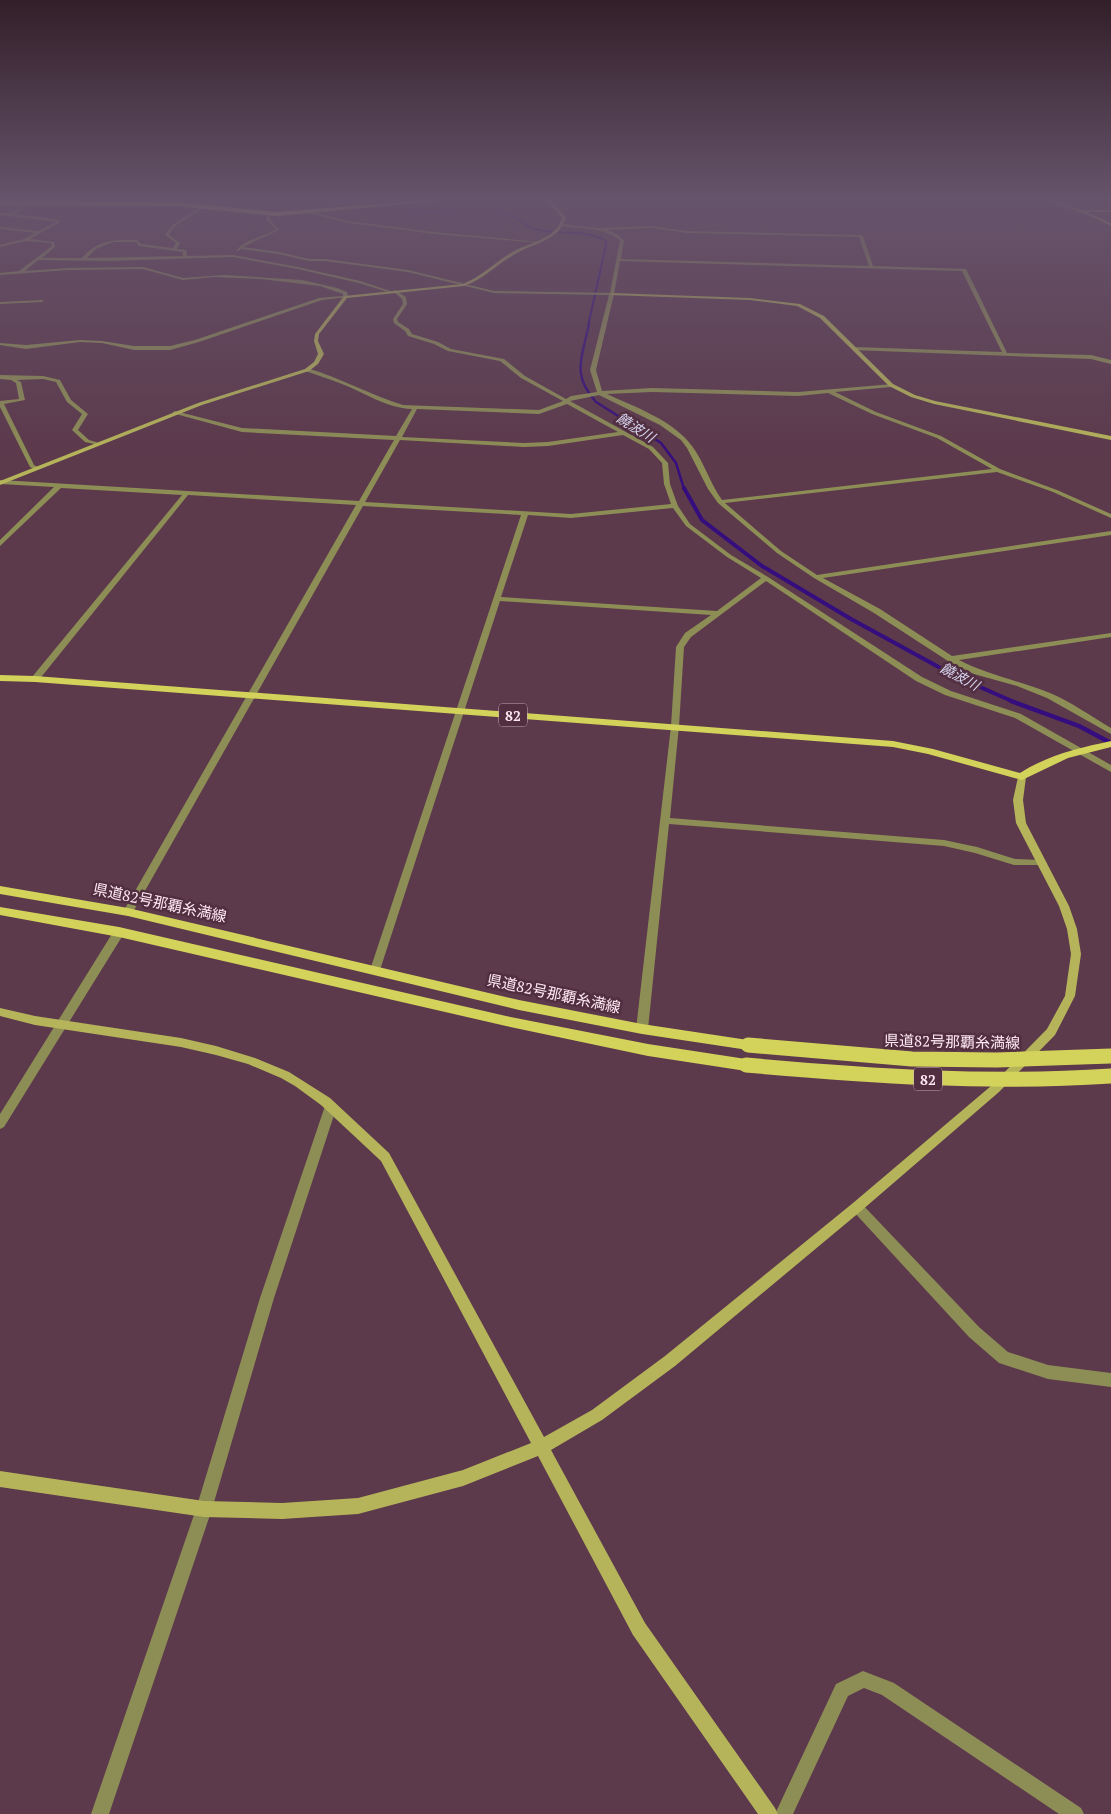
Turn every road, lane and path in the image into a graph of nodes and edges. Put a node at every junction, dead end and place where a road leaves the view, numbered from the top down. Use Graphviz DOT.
graph roads {
  1 [pos="315,285"];
  2 [pos="369,285"];
  3 [pos="464,285"];
  4 [pos="611,285"];
  5 [pos="971,285"];
  6 [pos="393,292"];
  7 [pos="609,294"];
  8 [pos="346,297"];
  9 [pos="42,301"];
  10 [pos="0,303"];
  11 [pos="0,344"];
  12 [pos="854,349"];
  13 [pos="1006,353"];
  14 [pos="1111,362"];
  15 [pos="307,370"];
  16 [pos="0,377"];
  17 [pos="14,380"];
  18 [pos="891,385"];
  19 [pos="830,392"];
  20 [pos="598,394"];
  21 [pos="568,400"];
  22 [pos="1,403"];
  23 [pos="415,408"];
  24 [pos="175,413"];
  25 [pos="624,433"];
  26 [pos="398,438"];
  27 [pos="1111,438"];
  28 [pos="96,444"];
  29 [pos="36,468"];
  30 [pos="998,470"];
  31 [pos="1,482"];
  32 [pos="58,486"];
  33 [pos="186,494"];
  34 [pos="720,502"];
  35 [pos="361,504"];
  36 [pos="675,506"];
  37 [pos="525,514"];
  38 [pos="1111,516"];
  39 [pos="1111,533"];
  40 [pos="0,544"];
  41 [pos="816,577"];
  42 [pos="766,578"];
  43 [pos="498,599"];
  44 [pos="718,613"];
  45 [pos="1111,635"];
  46 [pos="950,659"];
  47 [pos="0,678"];
  48 [pos="35,679"];
  49 [pos="251,695"];
  50 [pos="460,712"];
  51 [pos="675,726"];
  52 [pos="1111,731"];
  53 [pos="1111,744"];
  54 [pos="1080,750"];
  55 [pos="1111,769"];
  56 [pos="1022,777"];
  57 [pos="665,821"];
  58 [pos="1042,864"];
  59 [pos="0,890"];
  60 [pos="0,910"];
  61 [pos="128,912"];
  62 [pos="119,932"];
  63 [pos="375,970"];
  64 [pos="0,1012"];
  65 [pos="62,1026"];
  66 [pos="642,1029"];
  67 [pos="1111,1056"];
  68 [pos="1111,1076"];
  69 [pos="331,1106"];
  70 [pos="0,1124"];
  71 [pos="857,1207"];
  72 [pos="1111,1380"];
  73 [pos="541,1447"];
  74 [pos="0,1479"];
  75 [pos="204,1508"];
  76 [pos="100,1814"];
  77 [pos="769,1814"];
  78 [pos="784,1814"];
  79 [pos="1076,1814"];
  1 -- 8 [label="street"];
  2 -- 6 [label="street"];
  3 -- 6 [label="street"];
  3 -- 7 [label="street"];
  4 -- 7 [label="street"];
  5 -- 13 [label="street"];
  6 -- 8 [label="street"];
  6 -- 21 [label="street"];
  7 -- 12 [label="street"];
  7 -- 20 [label="street"];
  8 -- 11 [label="street"];
  8 -- 15 [label="street"];
  9 -- 10 [label="street"];
  12 -- 13 [label="street"];
  12 -- 18 [label="street"];
  13 -- 14 [label="street"];
  15 -- 23 [label="street"];
  15 -- 24 [label="street"];
  16 -- 17 [label="street"];
  17 -- 22 [label="street"];
  17 -- 28 [label="street"];
  18 -- 19 [label="street"];
  18 -- 27 [label="street"];
  19 -- 20 [label="street"];
  19 -- 30 [label="street"];
  20 -- 21 [label="street"];
  20 -- 34 [label="street"];
  21 -- 23 [label="street"];
  21 -- 25 [label="street"];
  22 -- 29 [label="street"];
  23 -- 26 [label="street"];
  24 -- 26 [label="street"];
  24 -- 28 [label="street"];
  25 -- 26 [label="street"];
  25 -- 36 [label="street"];
  26 -- 35 [label="street"];
  28 -- 29 [label="street"];
  29 -- 31 [label="street"];
  30 -- 34 [label="street"];
  30 -- 38 [label="street"];
  31 -- 32 [label="street"];
  32 -- 33 [label="street"];
  32 -- 40 [label="street"];
  33 -- 35 [label="street"];
  33 -- 48 [label="street"];
  34 -- 41 [label="street"];
  35 -- 37 [label="street"];
  35 -- 49 [label="street"];
  36 -- 37 [label="street"];
  36 -- 42 [label="street"];
  37 -- 43 [label="street"];
  39 -- 41 [label="street"];
  41 -- 46 [label="street"];
  42 -- 44 [label="street"];
  42 -- 54 [label="street"];
  43 -- 44 [label="street"];
  43 -- 50 [label="street"];
  44 -- 51 [label="street"];
  45 -- 46 [label="street"];
  46 -- 52 [label="street"];
  47 -- 48 [label="main road, 82"];
  48 -- 49 [label="main road, 82"];
  49 -- 50 [label="main road, 82"];
  49 -- 61 [label="street"];
  50 -- 51 [label="main road, 82"];
  50 -- 63 [label="street"];
  51 -- 56 [label="main road, 82"];
  51 -- 57 [label="street"];
  53 -- 54 [label="main road"];
  54 -- 55 [label="street"];
  54 -- 56 [label="main road"];
  56 -- 58 [label="street"];
  57 -- 58 [label="street"];
  57 -- 66 [label="street"];
  58 -- 71 [label="street"];
  59 -- 61 [label="main road, 県道82号那覇糸満線 / 82"];
  60 -- 62 [label="main road, 82"];
  61 -- 63 [label="main road, 県道82号那覇糸満線 / 82"];
  62 -- 65 [label="street"];
  62 -- 68 [label="main road, 82, bridge"];
  63 -- 66 [label="main road, 県道82号那覇糸満線 / 82"];
  64 -- 65 [label="street"];
  65 -- 69 [label="street"];
  65 -- 70 [label="street"];
  66 -- 67 [label="main road, 県道82号那覇糸満線 / 82, bridge"];
  69 -- 73 [label="street"];
  69 -- 75 [label="street"];
  71 -- 72 [label="street"];
  71 -- 73 [label="street"];
  73 -- 75 [label="street"];
  73 -- 77 [label="street"];
  74 -- 75 [label="street"];
  75 -- 76 [label="street"];
  78 -- 79 [label="street"];
}
